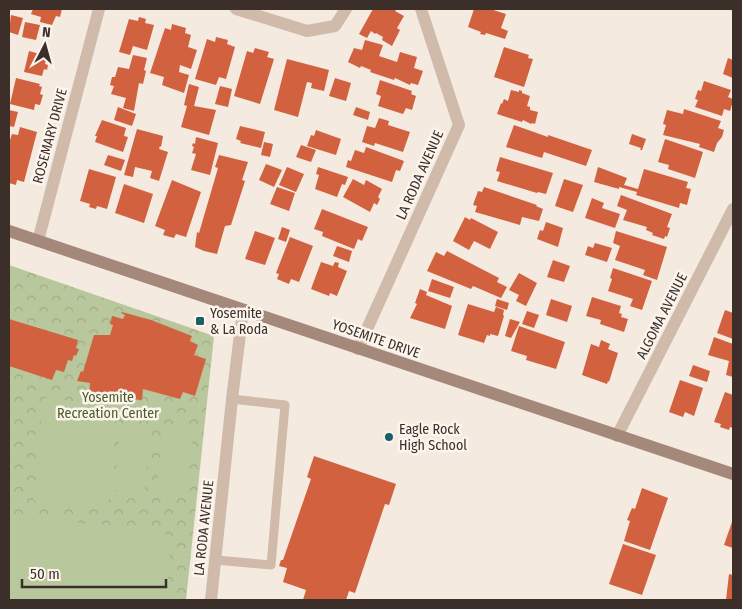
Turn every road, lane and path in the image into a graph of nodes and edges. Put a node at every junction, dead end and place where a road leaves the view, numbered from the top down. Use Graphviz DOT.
graph roads {
  1 [pos="99,9"];
  2 [pos="236,9"];
  3 [pos="346,9"];
  4 [pos="421,9"];
  5 [pos="733,209"];
  6 [pos="9,231"];
  7 [pos="38,241"];
  8 [pos="243,310"];
  9 [pos="358,349"];
  10 [pos="232,399"];
  11 [pos="616,436"];
  12 [pos="733,474"];
  13 [pos="216,560"];
  14 [pos="211,600"];
  1 -- 7 [label="street, ROSEMARY DRIVE"];
  2 -- 3 [label="street"];
  4 -- 9 [label="street, LA RODA AVENUE"];
  5 -- 11 [label="street, ALGOMA AVENUE"];
  6 -- 7 [label="street, YOSEMITE DRIVE"];
  7 -- 8 [label="street, YOSEMITE DRIVE"];
  8 -- 9 [label="street, YOSEMITE DRIVE"];
  8 -- 10 [label="street, LA RODA AVENUE"];
  9 -- 11 [label="street, YOSEMITE DRIVE"];
  10 -- 13 [label="street, LA RODA AVENUE"];
  10 -- 13 [label="lane"];
  11 -- 12 [label="street, YOSEMITE DRIVE"];
  13 -- 14 [label="street, LA RODA AVENUE"];
}
